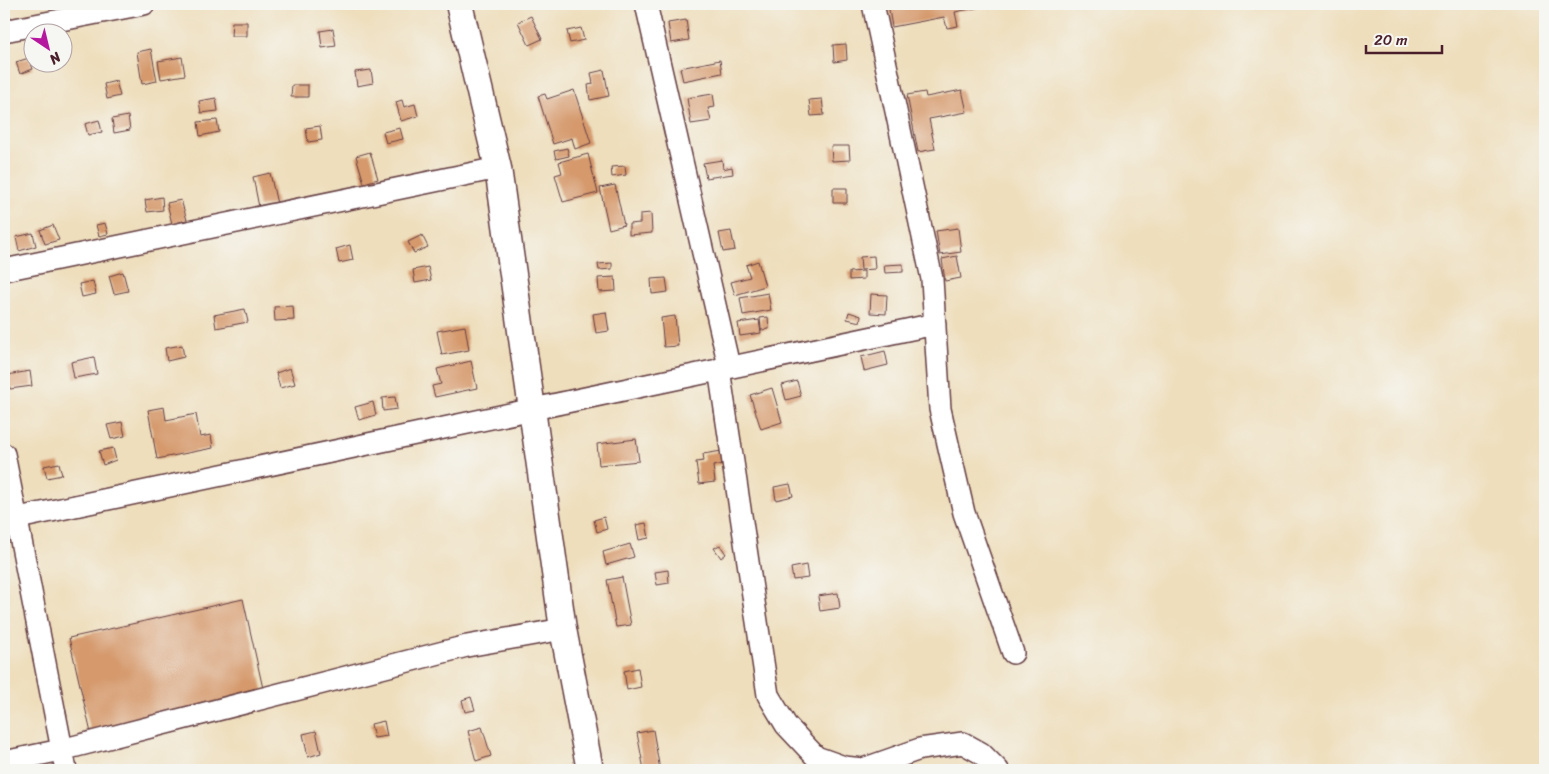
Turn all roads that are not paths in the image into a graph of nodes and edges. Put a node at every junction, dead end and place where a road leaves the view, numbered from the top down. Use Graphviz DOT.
graph roads {
  1 [pos="144,4"];
  2 [pos="459,4"];
  3 [pos="646,4"];
  4 [pos="873,4"];
  5 [pos="4,32"];
  6 [pos="498,168"];
  7 [pos="4,270"];
  8 [pos="935,324"];
  9 [pos="724,368"];
  10 [pos="532,409"];
  11 [pos="4,454"];
  12 [pos="10,520"];
  13 [pos="563,629"];
  14 [pos="1013,653"];
  15 [pos="61,750"];
  16 [pos="4,762"];
  17 [pos="66,770"];
  18 [pos="590,770"];
  19 [pos="998,770"];
  1 -- 5 [label="street"];
  2 -- 6 [label="street"];
  3 -- 9 [label="street"];
  4 -- 8 [label="street"];
  6 -- 7 [label="street"];
  6 -- 10 [label="street"];
  8 -- 9 [label="street"];
  8 -- 14 [label="street"];
  9 -- 10 [label="street"];
  9 -- 19 [label="street"];
  10 -- 12 [label="street"];
  10 -- 13 [label="street"];
  11 -- 12 [label="street"];
  12 -- 15 [label="street"];
  13 -- 15 [label="street"];
  13 -- 18 [label="street"];
  15 -- 16 [label="street"];
  15 -- 17 [label="street"];
}
